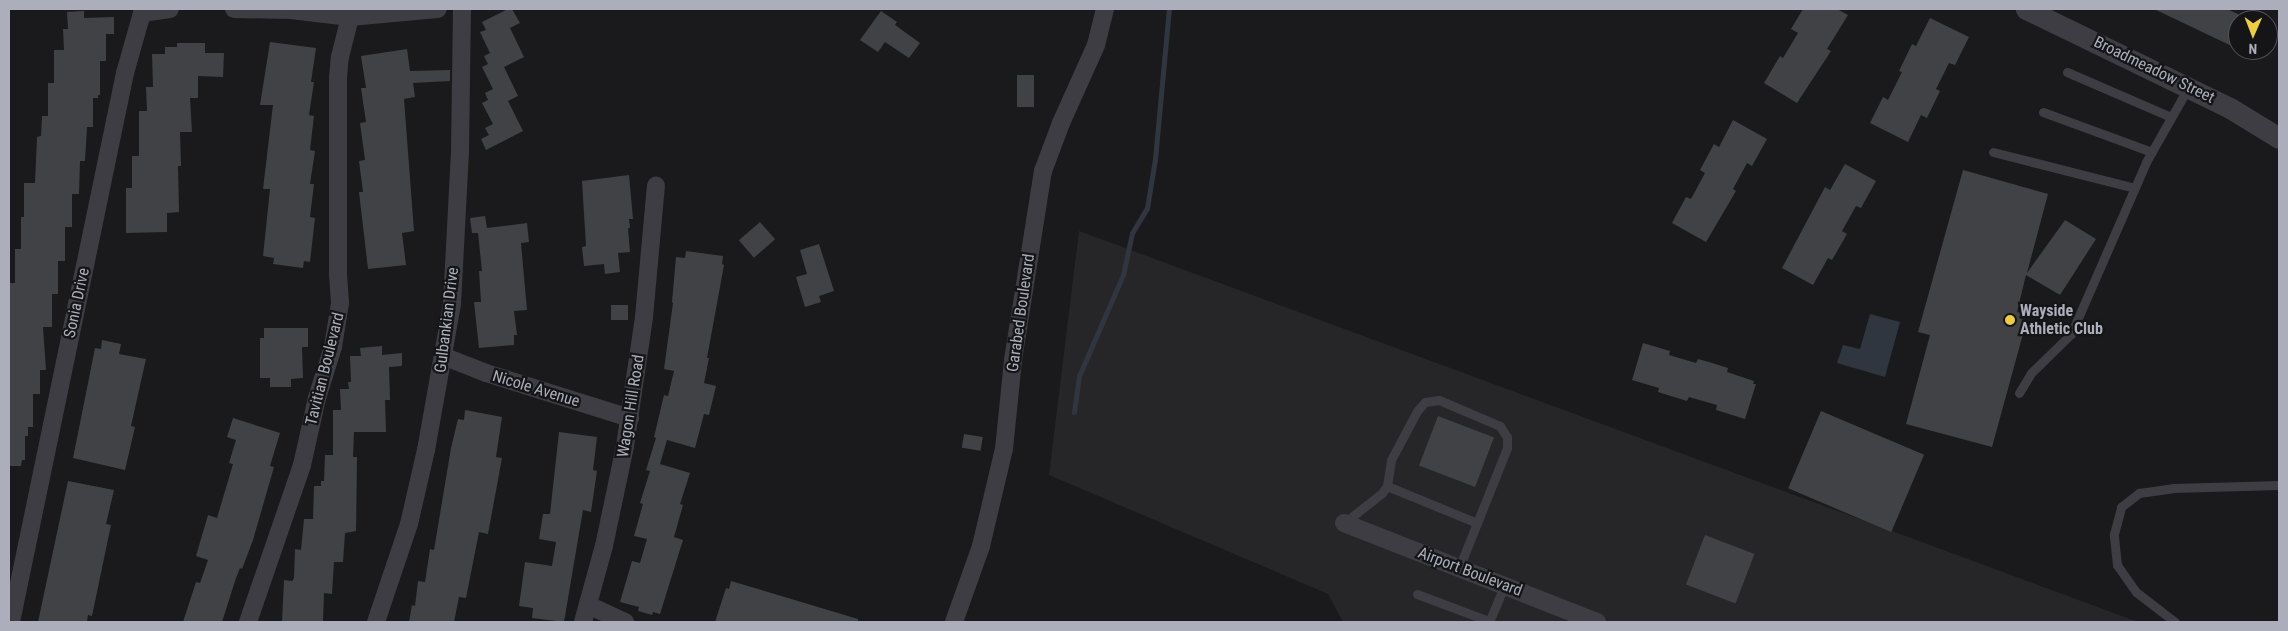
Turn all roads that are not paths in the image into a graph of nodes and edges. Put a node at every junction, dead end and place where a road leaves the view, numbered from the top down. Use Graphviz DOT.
graph roads {
  1 [pos="170,9"];
  2 [pos="234,9"];
  3 [pos="438,9"];
  4 [pos="462,9"];
  5 [pos="1105,9"];
  6 [pos="2026,9"];
  7 [pos="350,17"];
  8 [pos="2067,72"];
  9 [pos="2189,87"];
  10 [pos="2044,112"];
  11 [pos="2170,117"];
  12 [pos="2279,138"];
  13 [pos="1993,152"];
  14 [pos="2152,152"];
  15 [pos="656,186"];
  16 [pos="2135,188"];
  17 [pos="443,356"];
  18 [pos="2019,393"];
  19 [pos="630,418"];
  20 [pos="2279,485"];
  21 [pos="1387,486"];
  22 [pos="1477,522"];
  23 [pos="1344,523"];
  24 [pos="1459,568"];
  25 [pos="1504,586"];
  26 [pos="1417,594"];
  27 [pos="588,605"];
  28 [pos="11,622"];
  29 [pos="248,622"];
  30 [pos="376,622"];
  31 [pos="583,622"];
  32 [pos="625,622"];
  33 [pos="954,622"];
  34 [pos="1489,622"];
  35 [pos="1597,622"];
  36 [pos="2175,622"];
  1 -- 28 [label="street, Sonia Drive"];
  2 -- 7 [label="street"];
  3 -- 7 [label="street"];
  4 -- 17 [label="street, Gulbankian Drive"];
  5 -- 33 [label="street, Garabed Boulevard"];
  6 -- 9 [label="street, Broadmeadow Street"];
  7 -- 29 [label="street, Tavitian Boulevard"];
  8 -- 11 [label="lane"];
  9 -- 11 [label="lane"];
  9 -- 12 [label="street, Broadmeadow Street"];
  10 -- 14 [label="lane"];
  11 -- 14 [label="lane"];
  13 -- 16 [label="lane"];
  14 -- 16 [label="lane"];
  15 -- 19 [label="street, Wagon Hill Road"];
  16 -- 18 [label="lane"];
  17 -- 19 [label="street, Nicole Avenue"];
  17 -- 30 [label="street, Gulbankian Drive"];
  19 -- 27 [label="street, Wagon Hill Road"];
  20 -- 36 [label="lane"];
  21 -- 22 [label="lane"];
  21 -- 22 [label="lane"];
  21 -- 23 [label="lane"];
  22 -- 24 [label="lane"];
  23 -- 24 [label="street, Airport Boulevard"];
  24 -- 25 [label="street, Airport Boulevard"];
  25 -- 34 [label="lane"];
  25 -- 35 [label="street, Airport Boulevard"];
  26 -- 34 [label="lane"];
  27 -- 31 [label="street, Wagon Hill Road"];
  27 -- 32 [label="street"];
}
